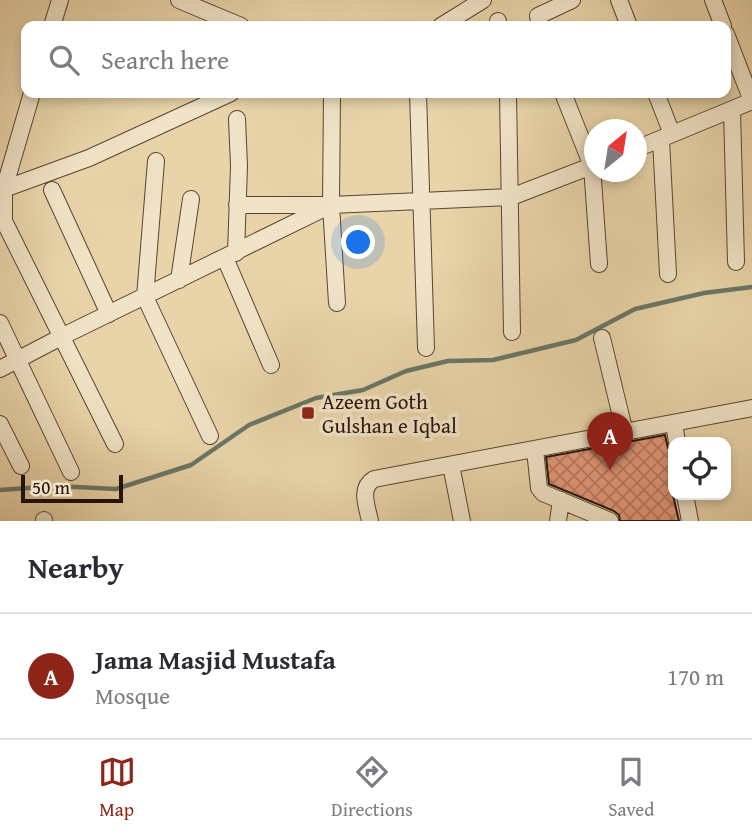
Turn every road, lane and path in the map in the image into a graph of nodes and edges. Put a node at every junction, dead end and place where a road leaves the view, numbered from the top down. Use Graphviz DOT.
graph roads {
  1 [pos="60,0"];
  2 [pos="179,0"];
  3 [pos="483,0"];
  4 [pos="572,0"];
  5 [pos="619,0"];
  6 [pos="713,0"];
  7 [pos="54,21"];
  8 [pos="230,21"];
  9 [pos="449,21"];
  10 [pos="539,21"];
  11 [pos="627,21"];
  12 [pos="721,21"];
  13 [pos="731,47"];
  14 [pos="31,98"];
  15 [pos="220,98"];
  16 [pos="332,98"];
  17 [pos="418,98"];
  18 [pos="508,98"];
  19 [pos="565,98"];
  20 [pos="657,98"];
  21 [pos="752,101"];
  22 [pos="732,110"];
  23 [pos="237,119"];
  24 [pos="666,137"];
  25 [pos="584,143"];
  26 [pos="647,145"];
  27 [pos="156,161"];
  28 [pos="584,169"];
  29 [pos="594,182"];
  30 [pos="4,189"];
  31 [pos="52,190"];
  32 [pos="511,197"];
  33 [pos="191,199"];
  34 [pos="422,200"];
  35 [pos="237,205"];
  36 [pos="331,205"];
  37 [pos="230,256"];
  38 [pos="736,262"];
  39 [pos="600,264"];
  40 [pos="668,274"];
  41 [pos="178,281"];
  42 [pos="145,297"];
  43 [pos="337,303"];
  44 [pos="109,314"];
  45 [pos="0,323"];
  46 [pos="512,332"];
  47 [pos="63,336"];
  48 [pos="602,338"];
  49 [pos="426,348"];
  50 [pos="19,359"];
  51 [pos="271,365"];
  52 [pos="0,369"];
  53 [pos="752,408"];
  54 [pos="674,423"];
  55 [pos="0,424"];
  56 [pos="625,433"];
  57 [pos="210,436"];
  58 [pos="676,437"];
  59 [pos="115,444"];
  60 [pos="535,450"];
  61 [pos="450,465"];
  62 [pos="21,466"];
  63 [pos="71,472"];
  64 [pos="561,500"];
  65 [pos="686,500"];
  66 [pos="370,521"];
  67 [pos="462,521"];
  68 [pos="558,521"];
  69 [pos="610,521"];
  70 [pos="690,521"];
  1 -- 7 [label="street"];
  2 -- 8 [label="street"];
  3 -- 9 [label="street"];
  4 -- 10 [label="street"];
  5 -- 11 [label="street"];
  6 -- 12 [label="street"];
  13 -- 21 [label="street"];
  14 -- 30 [label="street"];
  15 -- 30 [label="street"];
  16 -- 36 [label="street"];
  17 -- 34 [label="street"];
  18 -- 32 [label="street"];
  19 -- 25 [label="street"];
  20 -- 24 [label="street"];
  21 -- 22 [label="street"];
  22 -- 24 [label="street"];
  22 -- 38 [label="street"];
  23 -- 35 [label="street"];
  24 -- 26 [label="street"];
  24 -- 40 [label="street"];
  27 -- 42 [label="street"];
  28 -- 32 [label="street"];
  29 -- 39 [label="street"];
  30 -- 47 [label="street"];
  31 -- 44 [label="street"];
  32 -- 34 [label="street"];
  32 -- 46 [label="street"];
  33 -- 41 [label="street"];
  34 -- 36 [label="street"];
  34 -- 49 [label="street"];
  35 -- 36 [label="street"];
  35 -- 37 [label="street"];
  36 -- 37 [label="street"];
  36 -- 43 [label="street"];
  37 -- 41 [label="street"];
  37 -- 51 [label="street"];
  41 -- 42 [label="street"];
  42 -- 44 [label="street"];
  42 -- 57 [label="street"];
  44 -- 47 [label="street"];
  45 -- 50 [label="street"];
  47 -- 50 [label="street"];
  47 -- 59 [label="street"];
  48 -- 56 [label="street"];
  50 -- 52 [label="street"];
  50 -- 63 [label="street"];
  53 -- 54 [label="street"];
  54 -- 56 [label="street"];
  54 -- 58 [label="street"];
  55 -- 62 [label="street"];
  56 -- 60 [label="street"];
  60 -- 61 [label="street"];
  60 -- 64 [label="street"];
  61 -- 66 [label="street"];
  61 -- 67 [label="street"];
  64 -- 68 [label="street"];
  64 -- 69 [label="street"];
  65 -- 70 [label="street"];
}
